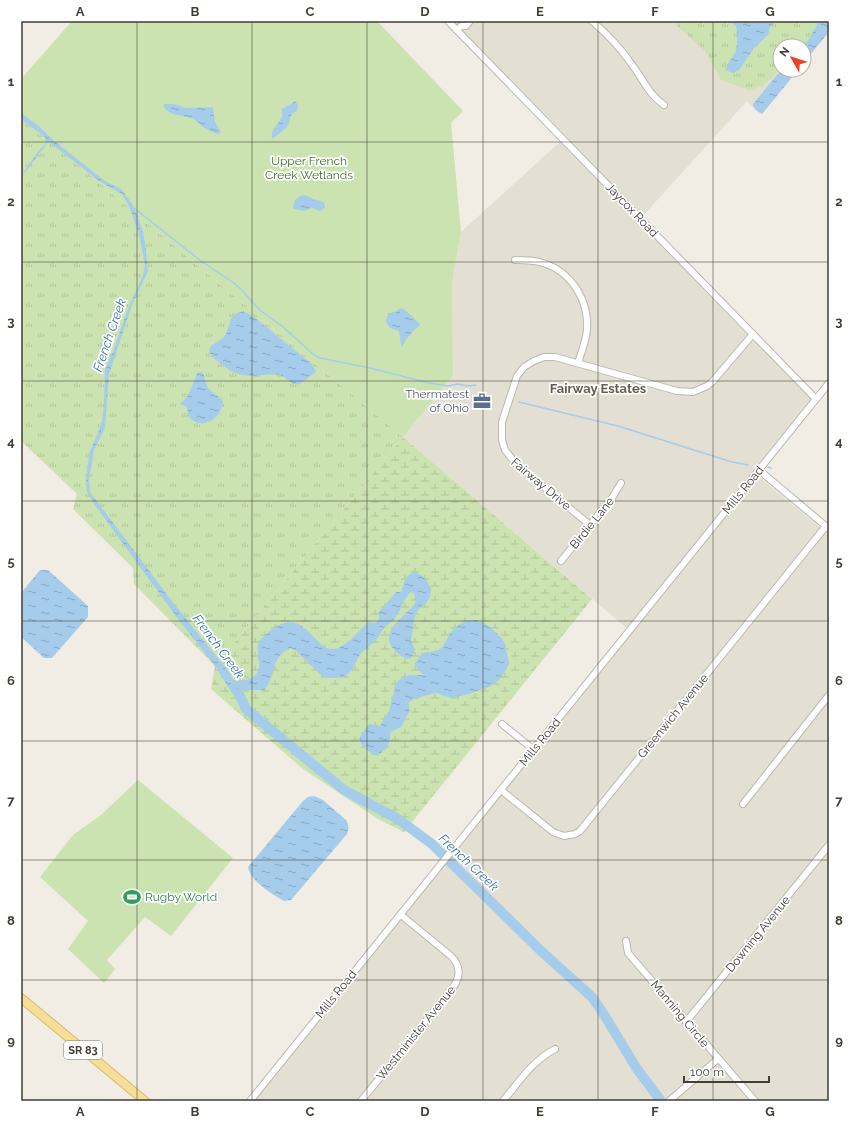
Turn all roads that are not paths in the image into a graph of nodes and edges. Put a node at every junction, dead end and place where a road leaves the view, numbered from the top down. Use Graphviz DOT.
graph roads {
  1 [pos="448,21"];
  2 [pos="470,21"];
  3 [pos="592,21"];
  4 [pos="460,26"];
  5 [pos="664,105"];
  6 [pos="515,260"];
  7 [pos="753,334"];
  8 [pos="578,363"];
  9 [pos="829,383"];
  10 [pos="816,399"];
  11 [pos="759,470"];
  12 [pos="621,483"];
  13 [pos="590,525"];
  14 [pos="827,527"];
  15 [pos="561,561"];
  16 [pos="829,696"];
  17 [pos="502,724"];
  18 [pos="534,750"];
  19 [pos="501,790"];
  20 [pos="743,804"];
  21 [pos="829,845"];
  22 [pos="401,915"];
  23 [pos="626,941"];
  24 [pos="21,998"];
  25 [pos="686,1022"];
  26 [pos="555,1049"];
  27 [pos="718,1059"];
  28 [pos="146,1101"];
  29 [pos="250,1101"];
  30 [pos="361,1101"];
  31 [pos="503,1101"];
  32 [pos="670,1101"];
  33 [pos="755,1101"];
  1 -- 4 [label="street, Jaycox Road"];
  2 -- 4 [label="street"];
  3 -- 5 [label="street"];
  4 -- 7 [label="street, Jaycox Road"];
  6 -- 8 [label="street"];
  7 -- 8 [label="street, Fairway Drive"];
  7 -- 10 [label="street, Jaycox Road"];
  8 -- 13 [label="street, Fairway Drive"];
  9 -- 10 [label="street, Mills Road"];
  10 -- 11 [label="street, Mills Road"];
  11 -- 14 [label="street"];
  11 -- 18 [label="street, Mills Road"];
  12 -- 13 [label="street, Birdie Lane"];
  13 -- 15 [label="street, Birdie Lane"];
  14 -- 19 [label="street, Greenwich Avenue"];
  16 -- 20 [label="street"];
  17 -- 18 [label="street"];
  18 -- 19 [label="street, Mills Road"];
  19 -- 22 [label="street, Mills Road"];
  21 -- 25 [label="street, Downing Avenue"];
  22 -- 29 [label="street, Mills Road"];
  22 -- 30 [label="street, Westminister Avenue"];
  23 -- 25 [label="street, Manning Circle"];
  24 -- 28 [label="main road, SR 83"];
  25 -- 27 [label="street, Manning Circle"];
  26 -- 31 [label="street"];
  27 -- 32 [label="street"];
  27 -- 33 [label="street, Manning Circle"];
}
